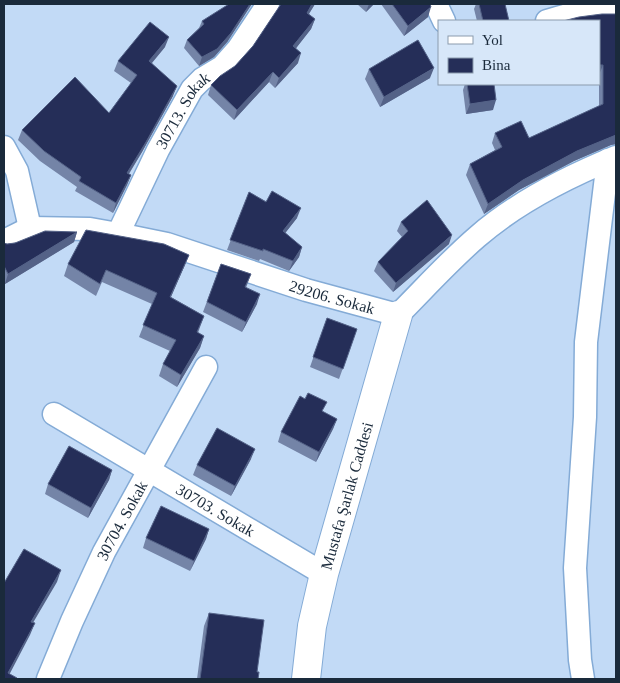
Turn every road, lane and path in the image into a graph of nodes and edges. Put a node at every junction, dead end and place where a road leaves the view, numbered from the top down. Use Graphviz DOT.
graph roads {
  1 [pos="268,4"];
  2 [pos="436,4"];
  3 [pos="616,12"];
  4 [pos="444,20"];
  5 [pos="550,20"];
  6 [pos="4,147"];
  7 [pos="612,158"];
  8 [pos="30,228"];
  9 [pos="118,234"];
  10 [pos="4,241"];
  11 [pos="398,315"];
  12 [pos="206,367"];
  13 [pos="54,414"];
  14 [pos="148,471"];
  15 [pos="324,574"];
  16 [pos="48,679"];
  17 [pos="306,679"];
  18 [pos="583,679"];
  1 -- 9 [label="street, 30713. Sokak"];
  2 -- 4 [label="street"];
  3 -- 5 [label="street"];
  6 -- 8 [label="street"];
  7 -- 11 [label="street, 29206. Sokak"];
  7 -- 18 [label="street"];
  8 -- 9 [label="street, 29206. Sokak"];
  8 -- 10 [label="street, 29206. Sokak"];
  9 -- 11 [label="street, 29206. Sokak"];
  11 -- 15 [label="street, Mustafa Şarlak Caddesi"];
  12 -- 14 [label="street, 30704. Sokak"];
  13 -- 14 [label="street, 30703. Sokak"];
  14 -- 15 [label="street, 30703. Sokak"];
  14 -- 16 [label="street, 30704. Sokak"];
  15 -- 17 [label="street, Mustafa Şarlak Caddesi"];
}
